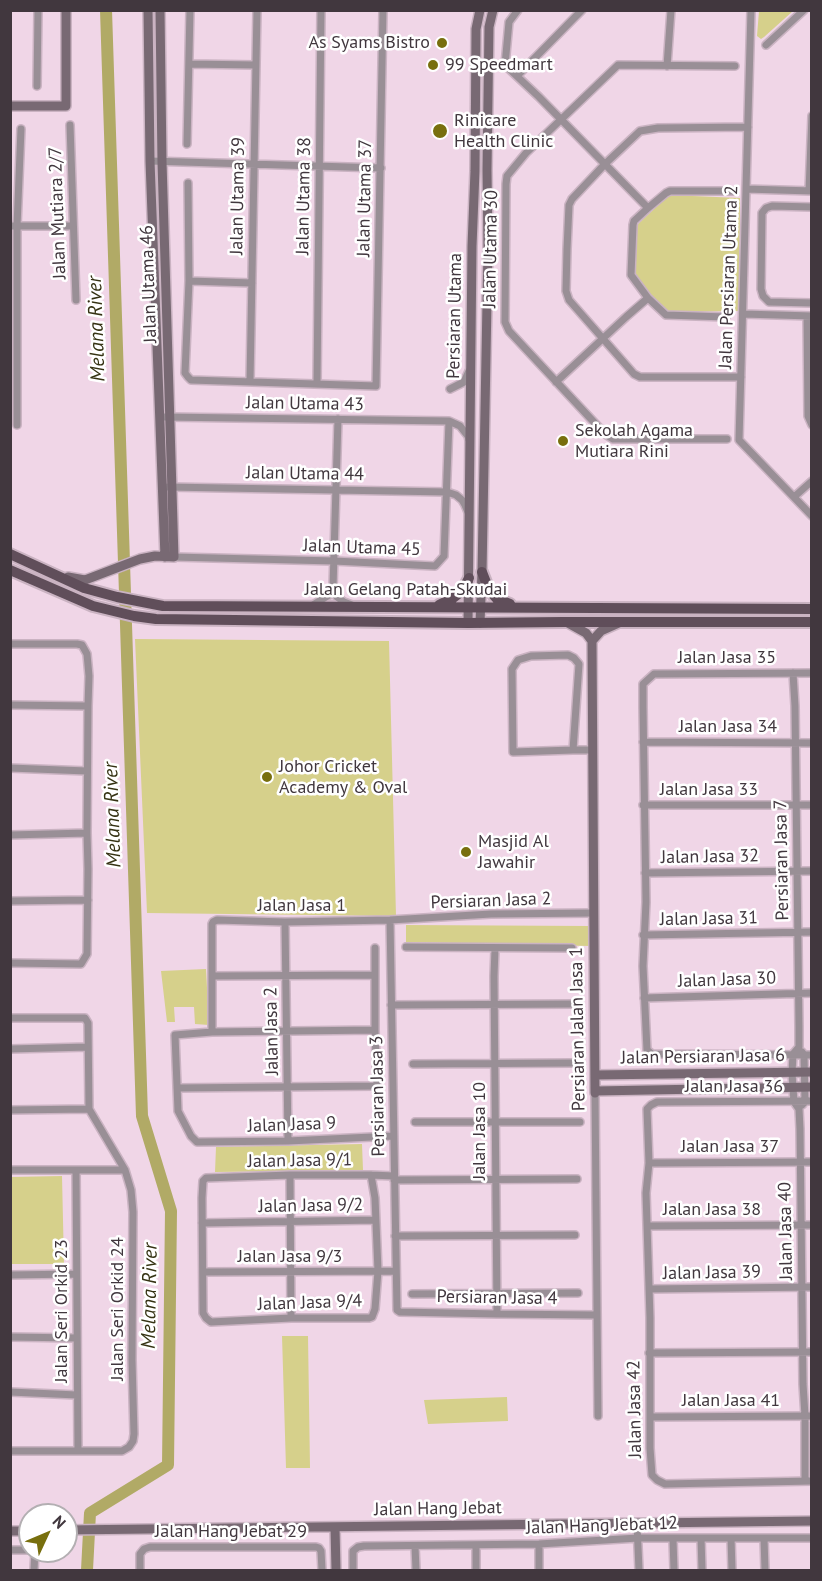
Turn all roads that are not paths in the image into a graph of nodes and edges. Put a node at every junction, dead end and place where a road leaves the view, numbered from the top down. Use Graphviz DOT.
graph roads {
  1 [pos="38,10"];
  2 [pos="66,10"];
  3 [pos="148,10"];
  4 [pos="160,10"];
  5 [pos="190,10"];
  6 [pos="257,10"];
  7 [pos="321,10"];
  8 [pos="383,10"];
  9 [pos="480,10"];
  10 [pos="493,10"];
  11 [pos="518,10"];
  12 [pos="582,10"];
  13 [pos="671,10"];
  14 [pos="751,10"];
  15 [pos="804,10"];
  16 [pos="766,45"];
  17 [pos="189,64"];
  18 [pos="256,65"];
  19 [pos="667,66"];
  20 [pos="735,66"];
  21 [pos="517,76"];
  22 [pos="37,87"];
  23 [pos="10,106"];
  24 [pos="812,116"];
  25 [pos="561,119"];
  26 [pos="70,125"];
  27 [pos="748,126"];
  28 [pos="21,129"];
  29 [pos="187,144"];
  30 [pos="150,161"];
  31 [pos="162,162"];
  32 [pos="254,164"];
  33 [pos="605,164"];
  34 [pos="320,166"];
  35 [pos="381,168"];
  36 [pos="188,183"];
  37 [pos="746,189"];
  38 [pos="734,191"];
  39 [pos="810,191"];
  40 [pos="812,207"];
  41 [pos="648,208"];
  42 [pos="14,226"];
  43 [pos="73,226"];
  44 [pos="189,281"];
  45 [pos="14,283"];
  46 [pos="252,283"];
  47 [pos="648,298"];
  48 [pos="76,300"];
  49 [pos="812,303"];
  50 [pos="743,314"];
  51 [pos="809,316"];
  52 [pos="726,317"];
  53 [pos="603,339"];
  54 [pos="471,365"];
  55 [pos="741,376"];
  56 [pos="250,381"];
  57 [pos="556,382"];
  58 [pos="317,383"];
  59 [pos="450,389"];
  60 [pos="159,417"];
  61 [pos="170,418"];
  62 [pos="338,419"];
  63 [pos="449,421"];
  64 [pos="16,425"];
  65 [pos="812,425"];
  66 [pos="726,439"];
  67 [pos="470,446"];
  68 [pos="812,481"];
  69 [pos="167,487"];
  70 [pos="336,490"];
  71 [pos="447,492"];
  72 [pos="794,497"];
  73 [pos="812,516"];
  74 [pos="469,518"];
  75 [pos="10,554"];
  76 [pos="169,557"];
  77 [pos="334,561"];
  78 [pos="10,570"];
  79 [pos="51,573"];
  80 [pos="483,573"];
  81 [pos="10,578"];
  82 [pos="31,578"];
  83 [pos="468,578"];
  84 [pos="333,588"];
  85 [pos="310,606"];
  86 [pos="357,606"];
  87 [pos="468,606"];
  88 [pos="436,607"];
  89 [pos="481,607"];
  90 [pos="520,608"];
  91 [pos="812,609"];
  92 [pos="563,622"];
  93 [pos="622,622"];
  94 [pos="812,622"];
  95 [pos="468,623"];
  96 [pos="480,623"];
  97 [pos="591,641"];
  98 [pos="10,644"];
  99 [pos="793,673"];
  100 [pos="812,673"];
  101 [pos="10,705"];
  102 [pos="88,706"];
  103 [pos="643,742"];
  104 [pos="812,742"];
  105 [pos="796,743"];
  106 [pos="573,750"];
  107 [pos="592,750"];
  108 [pos="10,768"];
  109 [pos="87,771"];
  110 [pos="643,805"];
  111 [pos="796,805"];
  112 [pos="812,805"];
  113 [pos="87,833"];
  114 [pos="10,836"];
  115 [pos="797,871"];
  116 [pos="812,871"];
  117 [pos="645,873"];
  118 [pos="88,900"];
  119 [pos="10,901"];
  120 [pos="594,914"];
  121 [pos="390,920"];
  122 [pos="285,922"];
  123 [pos="798,932"];
  124 [pos="812,932"];
  125 [pos="644,935"];
  126 [pos="406,947"];
  127 [pos="375,948"];
  128 [pos="572,948"];
  129 [pos="495,949"];
  130 [pos="10,963"];
  131 [pos="375,975"];
  132 [pos="212,976"];
  133 [pos="286,977"];
  134 [pos="799,993"];
  135 [pos="812,993"];
  136 [pos="644,998"];
  137 [pos="574,1004"];
  138 [pos="391,1005"];
  139 [pos="494,1005"];
  140 [pos="10,1018"];
  141 [pos="375,1030"];
  142 [pos="212,1032"];
  143 [pos="286,1032"];
  144 [pos="88,1047"];
  145 [pos="799,1047"];
  146 [pos="10,1049"];
  147 [pos="794,1054"];
  148 [pos="808,1054"];
  149 [pos="572,1063"];
  150 [pos="413,1064"];
  151 [pos="495,1064"];
  152 [pos="808,1072"];
  153 [pos="792,1073"];
  154 [pos="595,1075"];
  155 [pos="287,1087"];
  156 [pos="808,1087"];
  157 [pos="177,1088"];
  158 [pos="793,1088"];
  159 [pos="596,1092"];
  160 [pos="808,1101"];
  161 [pos="657,1102"];
  162 [pos="794,1102"];
  163 [pos="799,1109"];
  164 [pos="10,1110"];
  165 [pos="89,1110"];
  166 [pos="415,1122"];
  167 [pos="495,1122"];
  168 [pos="580,1122"];
  169 [pos="393,1136"];
  170 [pos="288,1141"];
  171 [pos="650,1162"];
  172 [pos="800,1162"];
  173 [pos="812,1162"];
  174 [pos="10,1170"];
  175 [pos="76,1170"];
  176 [pos="125,1170"];
  177 [pos="290,1175"];
  178 [pos="371,1175"];
  179 [pos="394,1178"];
  180 [pos="577,1179"];
  181 [pos="496,1180"];
  182 [pos="375,1220"];
  183 [pos="290,1221"];
  184 [pos="202,1223"];
  185 [pos="802,1225"];
  186 [pos="812,1225"];
  187 [pos="648,1226"];
  188 [pos="575,1235"];
  189 [pos="395,1236"];
  190 [pos="496,1236"];
  191 [pos="378,1271"];
  192 [pos="396,1271"];
  193 [pos="203,1272"];
  194 [pos="290,1272"];
  195 [pos="76,1274"];
  196 [pos="10,1275"];
  197 [pos="802,1287"];
  198 [pos="812,1287"];
  199 [pos="649,1289"];
  200 [pos="578,1293"];
  201 [pos="412,1294"];
  202 [pos="496,1294"];
  203 [pos="397,1310"];
  204 [pos="497,1314"];
  205 [pos="597,1314"];
  206 [pos="291,1318"];
  207 [pos="10,1337"];
  208 [pos="77,1338"];
  209 [pos="807,1352"];
  210 [pos="649,1353"];
  211 [pos="10,1392"];
  212 [pos="77,1395"];
  213 [pos="598,1416"];
  214 [pos="808,1416"];
  215 [pos="650,1417"];
  216 [pos="10,1451"];
  217 [pos="78,1451"];
  218 [pos="808,1481"];
  219 [pos="812,1521"];
  220 [pos="637,1524"];
  221 [pos="335,1528"];
  222 [pos="78,1530"];
  223 [pos="638,1538"];
  224 [pos="701,1538"];
  225 [pos="731,1538"];
  226 [pos="764,1538"];
  227 [pos="812,1538"];
  228 [pos="673,1539"];
  229 [pos="539,1544"];
  230 [pos="476,1545"];
  231 [pos="415,1546"];
  232 [pos="140,1570"];
  233 [pos="322,1570"];
  234 [pos="336,1570"];
  235 [pos="353,1570"];
  236 [pos="416,1570"];
  237 [pos="476,1570"];
  238 [pos="539,1570"];
  239 [pos="639,1570"];
  240 [pos="674,1570"];
  241 [pos="702,1570"];
  242 [pos="732,1570"];
  243 [pos="765,1570"];
  1 -- 22 [label="street"];
  2 -- 23 [label="street"];
  3 -- 30 [label="street, Jalan Utama 46"];
  4 -- 31 [label="street, Jalan Utama 46"];
  5 -- 17 [label="street"];
  6 -- 18 [label="street, Jalan Utama 39"];
  7 -- 34 [label="street, Jalan Utama 38"];
  8 -- 35 [label="street, Jalan Utama 37"];
  9 -- 54 [label="street, Persiaran Utama"];
  10 -- 80 [label="street, Persiaran Utama"];
  11 -- 21 [label="street"];
  12 -- 21 [label="street"];
  13 -- 19 [label="street"];
  14 -- 27 [label="street, Jalan Persiaran Utama 2"];
  15 -- 16 [label="street"];
  17 -- 18 [label="street"];
  17 -- 29 [label="street"];
  18 -- 32 [label="street, Jalan Utama 39"];
  19 -- 20 [label="street, Jalan Utama 30"];
  19 -- 25 [label="street, Jalan Utama 30"];
  21 -- 25 [label="street"];
  24 -- 39 [label="street"];
  25 -- 33 [label="street"];
  25 -- 57 [label="street, Jalan Utama 30"];
  26 -- 43 [label="street, Jalan Mutiara 2/7"];
  27 -- 33 [label="street"];
  27 -- 37 [label="street, Jalan Persiaran Utama 2"];
  28 -- 42 [label="street"];
  30 -- 31 [label="street"];
  30 -- 60 [label="street, Jalan Utama 46"];
  31 -- 32 [label="street"];
  31 -- 61 [label="street, Jalan Utama 46"];
  32 -- 34 [label="street"];
  32 -- 46 [label="street, Jalan Utama 39"];
  33 -- 41 [label="street"];
  33 -- 53 [label="street"];
  34 -- 35 [label="street"];
  34 -- 58 [label="street, Jalan Utama 38"];
  35 -- 58 [label="street, Jalan Utama 37"];
  36 -- 44 [label="street"];
  37 -- 39 [label="street"];
  37 -- 50 [label="street, Jalan Persiaran Utama 2"];
  38 -- 41 [label="street"];
  40 -- 49 [label="street"];
  41 -- 47 [label="street"];
  42 -- 43 [label="street"];
  42 -- 45 [label="street"];
  43 -- 48 [label="street, Jalan Mutiara 2/7"];
  44 -- 46 [label="street"];
  44 -- 56 [label="street"];
  45 -- 64 [label="street"];
  46 -- 56 [label="street, Jalan Utama 39"];
  47 -- 52 [label="street"];
  47 -- 53 [label="street"];
  50 -- 51 [label="street"];
  50 -- 55 [label="street, Jalan Persiaran Utama 2"];
  51 -- 65 [label="street"];
  53 -- 55 [label="street"];
  53 -- 57 [label="street"];
  54 -- 59 [label="street"];
  54 -- 67 [label="street, Persiaran Utama"];
  55 -- 72 [label="street, Jalan Persiaran Utama 2"];
  56 -- 58 [label="street"];
  57 -- 66 [label="street, Jalan Utama 30"];
  60 -- 61 [label="street, Jalan Utama 43"];
  60 -- 69 [label="street, Jalan Utama 46"];
  61 -- 62 [label="street, Jalan Utama 43"];
  61 -- 69 [label="street, Jalan Utama 46"];
  62 -- 63 [label="street, Jalan Utama 43"];
  62 -- 70 [label="street"];
  63 -- 67 [label="street"];
  63 -- 71 [label="street, Jalan Utama 45"];
  67 -- 74 [label="street, Persiaran Utama"];
  68 -- 72 [label="street"];
  69 -- 70 [label="street, Jalan Utama 44"];
  69 -- 76 [label="street, Jalan Utama 46"];
  70 -- 71 [label="street, Jalan Utama 44"];
  70 -- 77 [label="street"];
  71 -- 74 [label="street"];
  71 -- 77 [label="street, Jalan Utama 45"];
  72 -- 73 [label="street, Jalan Persiaran Utama 2"];
  74 -- 83 [label="street, Persiaran Utama"];
  75 -- 79 [label="main road, Jalan Gelang Patah-Skudai"];
  76 -- 77 [label="street, Jalan Utama 45"];
  76 -- 79 [label="street"];
  77 -- 84 [label="street"];
  78 -- 82 [label="main road, Jalan Gelang Patah-Skudai"];
  79 -- 85 [label="main road, Jalan Gelang Patah-Skudai"];
  80 -- 89 [label="street, Persiaran Utama"];
  80 -- 90 [label="main road"];
  81 -- 82 [label="street"];
  82 -- 95 [label="main road, Jalan Gelang Patah-Skudai"];
  83 -- 87 [label="street, Persiaran Utama"];
  83 -- 88 [label="main road"];
  84 -- 85 [label="street"];
  84 -- 86 [label="street"];
  85 -- 86 [label="main road, Jalan Gelang Patah-Skudai"];
  86 -- 88 [label="main road, Jalan Gelang Patah-Skudai"];
  87 -- 88 [label="main road, Jalan Gelang Patah-Skudai"];
  87 -- 89 [label="main road, Jalan Gelang Patah-Skudai"];
  87 -- 95 [label="street, Persiaran Utama"];
  89 -- 90 [label="main road, Jalan Gelang Patah-Skudai"];
  89 -- 96 [label="street, Persiaran Utama"];
  90 -- 91 [label="main road, Jalan Gelang Patah-Skudai"];
  92 -- 93 [label="main road, Jalan Gelang Patah-Skudai"];
  92 -- 96 [label="main road, Jalan Gelang Patah-Skudai"];
  92 -- 97 [label="street"];
  93 -- 94 [label="main road, Jalan Gelang Patah-Skudai"];
  93 -- 97 [label="street"];
  95 -- 96 [label="main road, Jalan Gelang Patah-Skudai"];
  97 -- 107 [label="street, Persiaran Jalan Jasa 1"];
  98 -- 102 [label="street"];
  99 -- 100 [label="street, Jalan Jasa 35"];
  99 -- 103 [label="street, Jalan Jasa 35"];
  99 -- 105 [label="street, Persiaran Jasa 7"];
  101 -- 102 [label="street"];
  102 -- 109 [label="street"];
  103 -- 105 [label="street, Jalan Jasa 34"];
  103 -- 110 [label="street"];
  104 -- 105 [label="street, Jalan Jasa 34"];
  105 -- 111 [label="street, Persiaran Jasa 7"];
  106 -- 106 [label="street"];
  106 -- 107 [label="street"];
  107 -- 120 [label="street, Persiaran Jalan Jasa 1"];
  108 -- 109 [label="street"];
  109 -- 113 [label="street"];
  110 -- 111 [label="street, Jalan Jasa 33"];
  110 -- 117 [label="street"];
  111 -- 112 [label="street, Jalan Jasa 33"];
  111 -- 115 [label="street, Persiaran Jasa 7"];
  113 -- 114 [label="street"];
  113 -- 118 [label="street"];
  115 -- 116 [label="street, Jalan Jasa 32"];
  115 -- 117 [label="street, Jalan Jasa 32"];
  115 -- 123 [label="street, Persiaran Jasa 7"];
  117 -- 125 [label="street"];
  118 -- 119 [label="street"];
  118 -- 130 [label="street"];
  120 -- 121 [label="street, Persiaran Jasa 2"];
  120 -- 154 [label="street, Persiaran Jalan Jasa 1"];
  121 -- 122 [label="street, Jalan Jasa 1"];
  121 -- 138 [label="street, Persiaran Jasa 3"];
  122 -- 132 [label="street, Jalan Jasa 1"];
  122 -- 133 [label="street, Jalan Jasa 2"];
  123 -- 124 [label="street, Jalan Jasa 31"];
  123 -- 125 [label="street, Jalan Jasa 31"];
  123 -- 134 [label="street, Persiaran Jasa 7"];
  125 -- 136 [label="street"];
  126 -- 129 [label="street"];
  127 -- 131 [label="street"];
  128 -- 129 [label="street"];
  129 -- 139 [label="street, Jalan Jasa 10"];
  131 -- 133 [label="street"];
  131 -- 141 [label="street"];
  132 -- 133 [label="street"];
  132 -- 142 [label="street"];
  133 -- 143 [label="street, Jalan Jasa 2"];
  134 -- 135 [label="street, Jalan Jasa 30"];
  134 -- 136 [label="street, Jalan Jasa 30"];
  134 -- 145 [label="street, Persiaran Jasa 7"];
  136 -- 147 [label="street"];
  137 -- 139 [label="street"];
  138 -- 139 [label="street"];
  138 -- 169 [label="street, Persiaran Jasa 3"];
  139 -- 151 [label="street, Jalan Jasa 10"];
  140 -- 144 [label="street"];
  141 -- 143 [label="street"];
  141 -- 155 [label="street"];
  142 -- 143 [label="street"];
  142 -- 157 [label="street"];
  143 -- 155 [label="street, Jalan Jasa 2"];
  144 -- 146 [label="street"];
  144 -- 165 [label="street"];
  145 -- 147 [label="street"];
  145 -- 148 [label="street"];
  147 -- 148 [label="street"];
  147 -- 153 [label="street"];
  148 -- 152 [label="street"];
  149 -- 151 [label="street"];
  150 -- 151 [label="street"];
  151 -- 167 [label="street, Jalan Jasa 10"];
  152 -- 153 [label="street, Jalan Persiaran Jasa 6"];
  152 -- 156 [label="street"];
  153 -- 154 [label="street, Jalan Persiaran Jasa 6"];
  153 -- 158 [label="street"];
  154 -- 159 [label="street, Persiaran Jalan Jasa 1"];
  155 -- 157 [label="street"];
  155 -- 170 [label="street, Jalan Jasa 2"];
  156 -- 158 [label="street, Jalan Persiaran Jasa 6"];
  156 -- 160 [label="street"];
  157 -- 170 [label="street, Jalan Jasa 9"];
  158 -- 159 [label="street, Jalan Persiaran Jasa 6"];
  158 -- 162 [label="street"];
  159 -- 205 [label="street, Persiaran Jalan Jasa 1"];
  160 -- 162 [label="street, Jalan Jasa 36"];
  160 -- 163 [label="street"];
  161 -- 162 [label="street, Jalan Jasa 36"];
  161 -- 171 [label="street, Jalan Jasa 42"];
  162 -- 163 [label="street"];
  163 -- 172 [label="street, Jalan Jasa 40"];
  164 -- 165 [label="street"];
  165 -- 176 [label="street, Jalan Seri Orkid 24"];
  166 -- 167 [label="street"];
  167 -- 168 [label="street"];
  167 -- 181 [label="street, Jalan Jasa 10"];
  169 -- 170 [label="street, Jalan Jasa 9"];
  169 -- 179 [label="street, Persiaran Jasa 3"];
  171 -- 172 [label="street, Jalan Jasa 37"];
  171 -- 187 [label="street, Jalan Jasa 42"];
  172 -- 173 [label="street, Jalan Jasa 37"];
  172 -- 185 [label="street, Jalan Jasa 40"];
  174 -- 175 [label="street"];
  175 -- 176 [label="street"];
  175 -- 195 [label="street, Jalan Seri Orkid 23"];
  176 -- 217 [label="street, Jalan Seri Orkid 24"];
  177 -- 178 [label="street, Jalan Jasa 9/1"];
  177 -- 183 [label="street"];
  177 -- 184 [label="street, Jalan Jasa 9/1"];
  178 -- 179 [label="street, Jalan Jasa 9/1"];
  178 -- 182 [label="street, Jalan Jasa 9/2"];
  179 -- 181 [label="street, Jalan Jasa 9/1"];
  179 -- 189 [label="street, Persiaran Jasa 3"];
  180 -- 181 [label="street, Jalan Jasa 9/1"];
  181 -- 190 [label="street, Jalan Jasa 10"];
  182 -- 183 [label="street, Jalan Jasa 9/2"];
  182 -- 191 [label="street"];
  183 -- 184 [label="street, Jalan Jasa 9/2"];
  183 -- 194 [label="street"];
  184 -- 193 [label="street"];
  185 -- 186 [label="street, Jalan Jasa 38"];
  185 -- 187 [label="street, Jalan Jasa 38"];
  185 -- 197 [label="street, Jalan Jasa 40"];
  187 -- 199 [label="street, Jalan Jasa 42"];
  188 -- 190 [label="street"];
  189 -- 190 [label="street"];
  189 -- 192 [label="street, Persiaran Jasa 3"];
  190 -- 202 [label="street, Jalan Jasa 10"];
  191 -- 192 [label="street"];
  191 -- 194 [label="street, Jalan Jasa 9/3"];
  191 -- 206 [label="street, Jalan Jasa 9/4"];
  192 -- 203 [label="street, Persiaran Jasa 3"];
  193 -- 194 [label="street, Jalan Jasa 9/3"];
  193 -- 206 [label="street, Jalan Jasa 9/4"];
  194 -- 206 [label="street"];
  195 -- 196 [label="street"];
  195 -- 208 [label="street, Jalan Seri Orkid 23"];
  197 -- 198 [label="street, Jalan Jasa 39"];
  197 -- 199 [label="street, Jalan Jasa 39"];
  197 -- 209 [label="street, Jalan Jasa 40"];
  199 -- 210 [label="street, Jalan Jasa 42"];
  200 -- 202 [label="street"];
  201 -- 202 [label="street"];
  202 -- 204 [label="street, Jalan Jasa 10"];
  203 -- 204 [label="street, Persiaran Jasa 4"];
  204 -- 205 [label="street, Persiaran Jasa 4"];
  205 -- 213 [label="street, Persiaran Jalan Jasa 1"];
  207 -- 208 [label="street"];
  208 -- 212 [label="street, Jalan Seri Orkid 23"];
  209 -- 210 [label="street"];
  209 -- 214 [label="street, Jalan Jasa 40"];
  210 -- 215 [label="street, Jalan Jasa 42"];
  211 -- 212 [label="street"];
  212 -- 217 [label="street, Jalan Seri Orkid 23"];
  214 -- 215 [label="street, Jalan Jasa 41"];
  214 -- 218 [label="street, Jalan Jasa 40"];
  215 -- 218 [label="street, Jalan Jasa 42"];
  216 -- 217 [label="street"];
  219 -- 220 [label="street, Jalan Hang Jebat"];
  220 -- 221 [label="street, Jalan Hang Jebat"];
  220 -- 223 [label="street"];
  221 -- 222 [label="street, Jalan Hang Jebat"];
  221 -- 234 [label="street"];
  223 -- 228 [label="street, Jalan Hang Jebat 12"];
  223 -- 229 [label="street, Jalan Hang Jebat 12"];
  223 -- 239 [label="street"];
  224 -- 225 [label="street, Jalan Hang Jebat 12"];
  224 -- 228 [label="street, Jalan Hang Jebat 12"];
  224 -- 241 [label="street"];
  225 -- 226 [label="street, Jalan Hang Jebat 12"];
  225 -- 242 [label="street"];
  226 -- 227 [label="street, Jalan Hang Jebat 12"];
  226 -- 243 [label="street"];
  228 -- 240 [label="street"];
  229 -- 230 [label="street, Jalan Hang Jebat 12"];
  229 -- 238 [label="street"];
  230 -- 231 [label="street, Jalan Hang Jebat 12"];
  230 -- 237 [label="street"];
  231 -- 235 [label="street, Jalan Hang Jebat 12"];
  231 -- 236 [label="street"];
  232 -- 233 [label="street, Jalan Hang Jebat 29"];
}
